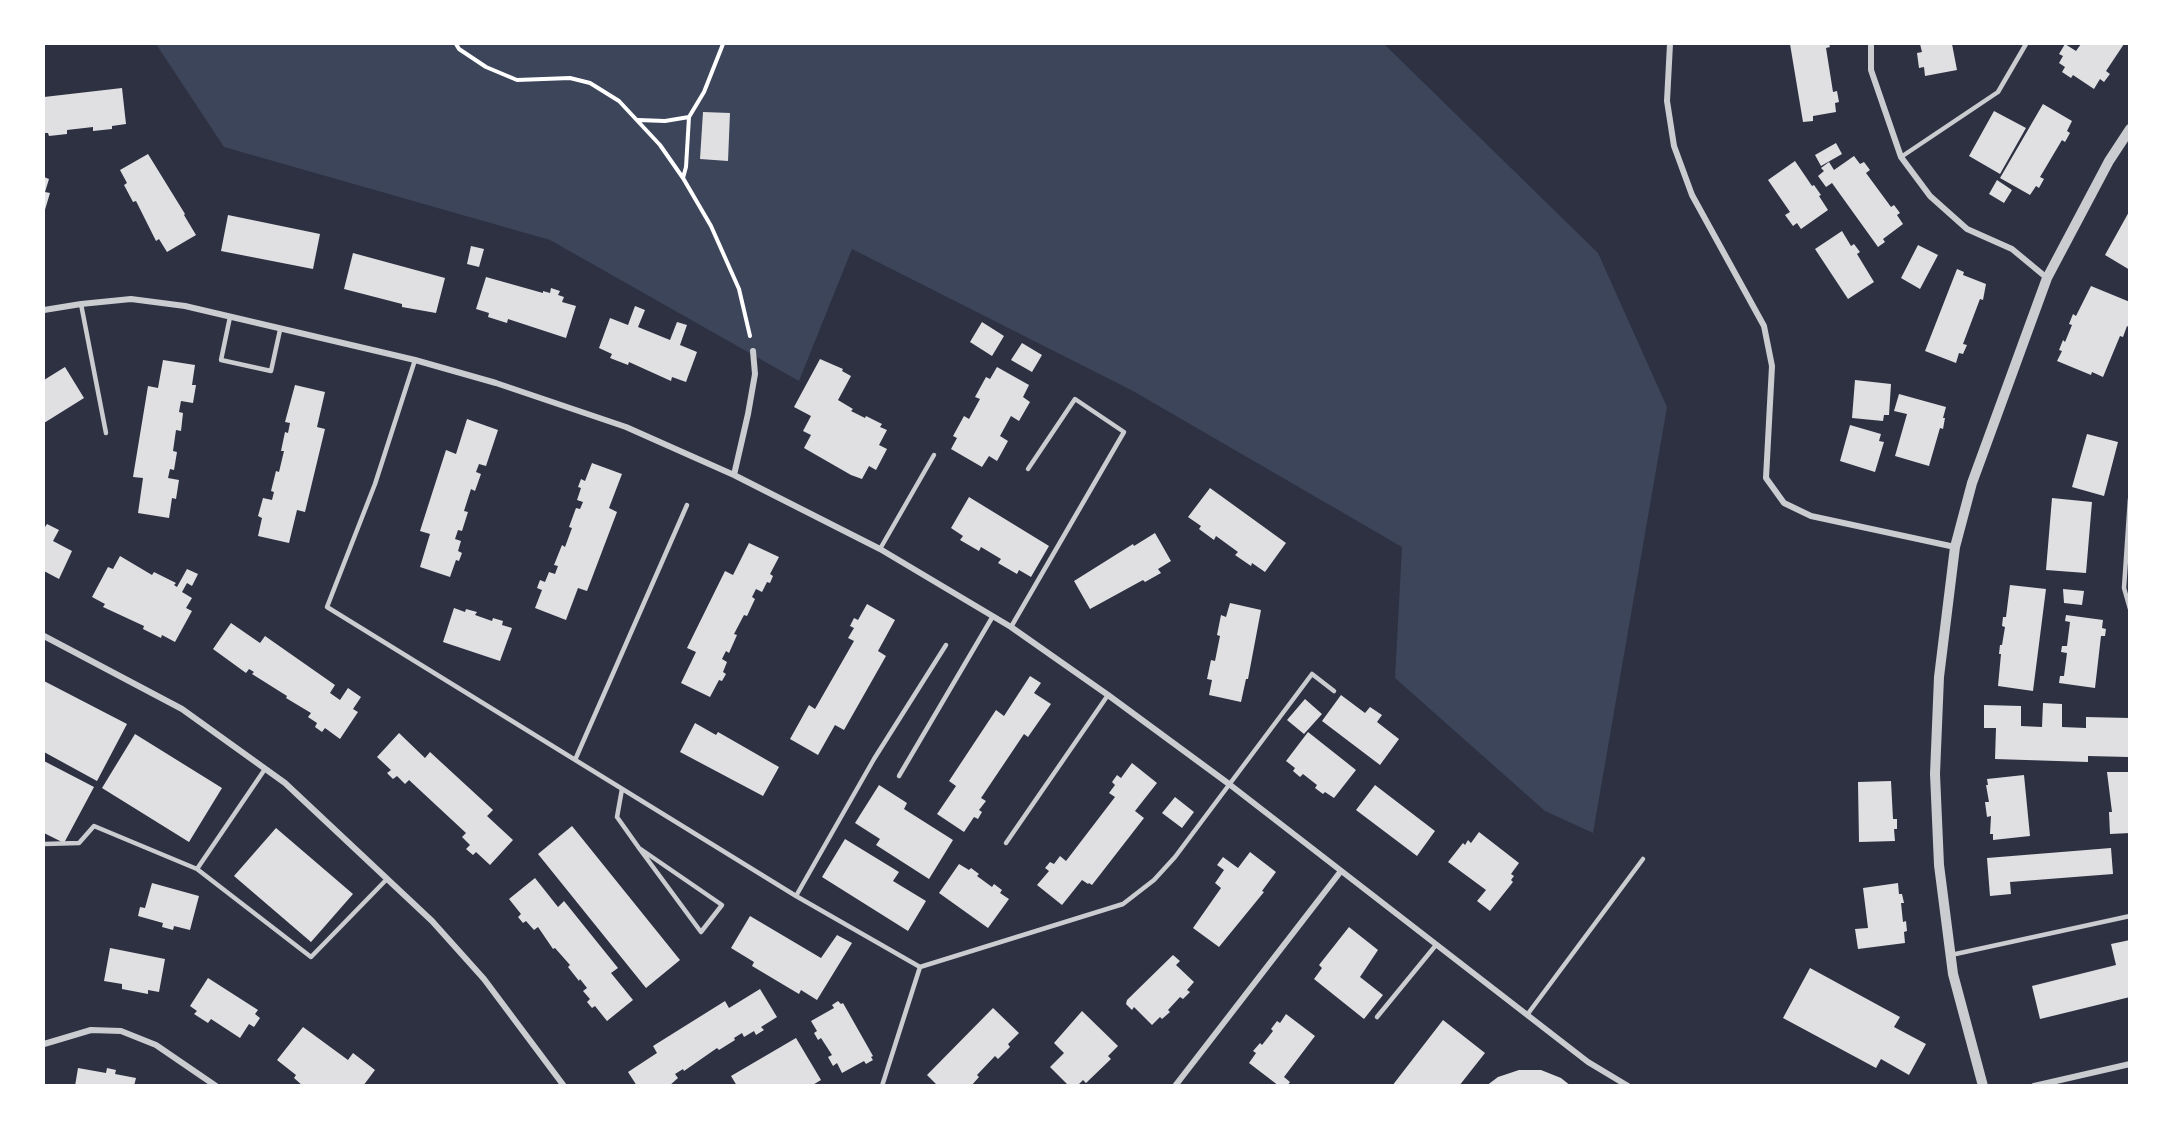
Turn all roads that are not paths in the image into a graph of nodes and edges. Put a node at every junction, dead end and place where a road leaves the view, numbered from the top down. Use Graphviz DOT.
graph roads {
  1 [pos="1670,44"];
  2 [pos="1871,44"];
  3 [pos="2026,44"];
  4 [pos="2130,129"];
  5 [pos="1901,157"];
  6 [pos="2047,278"];
  7 [pos="81,304"];
  8 [pos="44,310"];
  9 [pos="230,317"];
  10 [pos="280,330"];
  11 [pos="753,351"];
  12 [pos="415,360"];
  13 [pos="106,433"];
  14 [pos="934,455"];
  15 [pos="1028,469"];
  16 [pos="734,475"];
  17 [pos="2130,499"];
  18 [pos="687,505"];
  19 [pos="1955,547"];
  20 [pos="880,549"];
  21 [pos="2130,609"];
  22 [pos="993,616"];
  23 [pos="1011,627"];
  24 [pos="44,636"];
  25 [pos="946,645"];
  26 [pos="1334,691"];
  27 [pos="1108,695"];
  28 [pos="575,760"];
  29 [pos="266,769"];
  30 [pos="899,776"];
  31 [pos="1229,784"];
  32 [pos="622,789"];
  33 [pos="1006,843"];
  34 [pos="44,844"];
  35 [pos="639,848"];
  36 [pos="1643,859"];
  37 [pos="196,869"];
  38 [pos="1341,871"];
  39 [pos="387,879"];
  40 [pos="796,896"];
  41 [pos="2130,916"];
  42 [pos="1436,945"];
  43 [pos="1951,955"];
  44 [pos="920,967"];
  45 [pos="1527,1015"];
  46 [pos="1377,1017"];
  47 [pos="44,1044"];
  48 [pos="2130,1064"];
  49 [pos="216,1086"];
  50 [pos="564,1086"];
  51 [pos="882,1086"];
  52 [pos="1175,1086"];
  53 [pos="1628,1086"];
  54 [pos="1983,1086"];
  55 [pos="2034,1086"];
  1 -- 19 [label="street"];
  2 -- 5 [label="street"];
  3 -- 5 [label="lane"];
  4 -- 6 [label="street"];
  5 -- 6 [label="street"];
  6 -- 19 [label="street"];
  7 -- 8 [label="street"];
  7 -- 9 [label="street"];
  7 -- 13 [label="lane"];
  9 -- 10 [label="street"];
  9 -- 10 [label="lane"];
  10 -- 12 [label="street"];
  11 -- 16 [label="street"];
  12 -- 16 [label="street"];
  12 -- 28 [label="lane"];
  14 -- 20 [label="lane"];
  15 -- 23 [label="lane"];
  16 -- 20 [label="street"];
  17 -- 21 [label="lane"];
  18 -- 28 [label="lane"];
  19 -- 43 [label="street"];
  20 -- 22 [label="street"];
  22 -- 23 [label="street"];
  22 -- 30 [label="lane"];
  23 -- 27 [label="street"];
  24 -- 29 [label="street"];
  25 -- 40 [label="lane"];
  26 -- 31 [label="lane"];
  27 -- 31 [label="street"];
  27 -- 33 [label="lane"];
  28 -- 32 [label="lane"];
  29 -- 37 [label="lane"];
  29 -- 39 [label="street"];
  31 -- 38 [label="street"];
  31 -- 44 [label="lane"];
  32 -- 35 [label="lane"];
  32 -- 40 [label="lane"];
  34 -- 37 [label="lane"];
  35 -- 35 [label="lane"];
  36 -- 45 [label="lane"];
  37 -- 39 [label="lane"];
  38 -- 42 [label="street"];
  38 -- 52 [label="street"];
  39 -- 50 [label="street"];
  40 -- 44 [label="lane"];
  41 -- 43 [label="lane"];
  42 -- 45 [label="street"];
  42 -- 46 [label="lane"];
  43 -- 54 [label="street"];
  44 -- 51 [label="lane"];
  45 -- 53 [label="street"];
  47 -- 49 [label="street"];
  48 -- 55 [label="street"];
}
